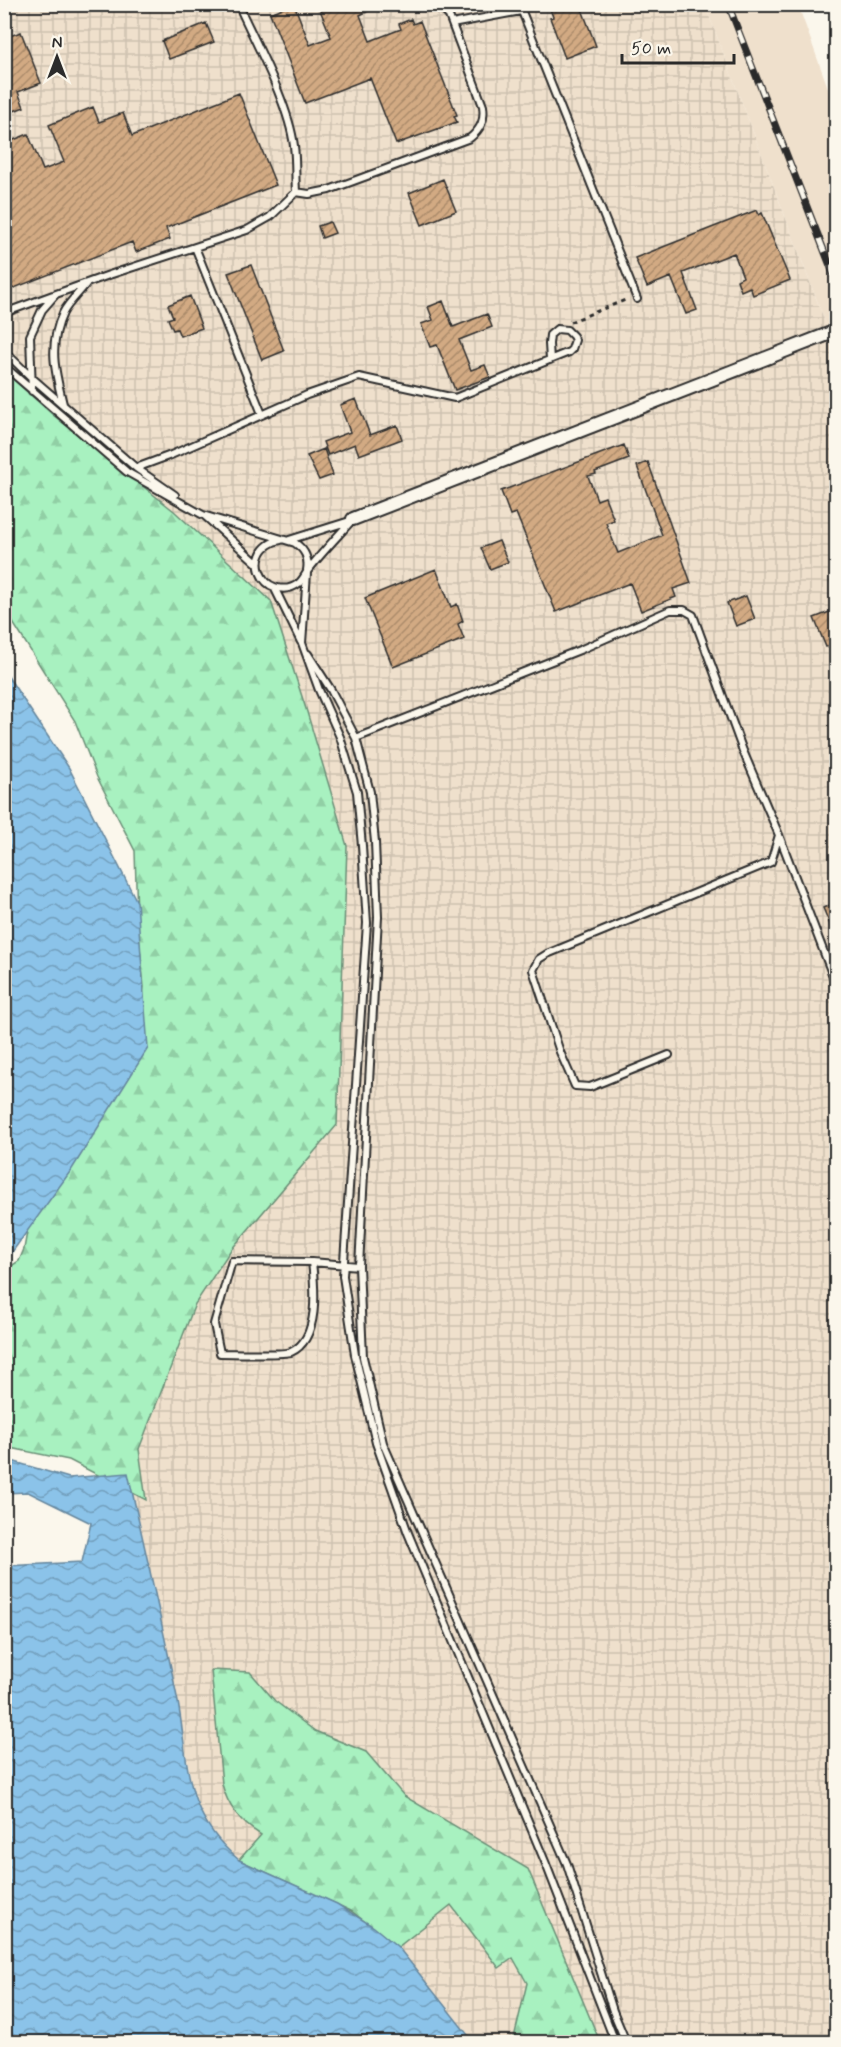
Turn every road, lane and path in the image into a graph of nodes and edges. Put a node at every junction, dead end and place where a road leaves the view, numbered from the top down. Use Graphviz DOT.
graph roads {
  1 [pos="238,4"];
  2 [pos="437,4"];
  3 [pos="520,8"];
  4 [pos="452,24"];
  5 [pos="296,192"];
  6 [pos="195,247"];
  7 [pos="86,283"];
  8 [pos="57,294"];
  9 [pos="628,299"];
  10 [pos="637,299"];
  11 [pos="4,313"];
  12 [pos="570,322"];
  13 [pos="837,331"];
  14 [pos="4,351"];
  15 [pos="550,360"];
  16 [pos="4,366"];
  17 [pos="31,377"];
  18 [pos="32,391"];
  19 [pos="63,404"];
  20 [pos="262,414"];
  21 [pos="136,468"];
  22 [pos="203,515"];
  23 [pos="353,519"];
  24 [pos="287,540"];
  25 [pos="258,564"];
  26 [pos="307,572"];
  27 [pos="274,587"];
  28 [pos="302,643"];
  29 [pos="356,738"];
  30 [pos="779,835"];
  31 [pos="837,984"];
  32 [pos="669,1055"];
  33 [pos="312,1262"];
  34 [pos="344,1265"];
  35 [pos="359,1266"];
  36 [pos="615,2043"];
  37 [pos="626,2043"];
  1 -- 5 [label="lane"];
  2 -- 4 [label="lane"];
  3 -- 4 [label="lane"];
  3 -- 10 [label="lane"];
  4 -- 5 [label="lane"];
  5 -- 6 [label="lane"];
  6 -- 7 [label="lane"];
  6 -- 20 [label="lane"];
  7 -- 8 [label="lane"];
  7 -- 19 [label="lane"];
  8 -- 11 [label="lane"];
  8 -- 17 [label="lane"];
  9 -- 12 [label="path"];
  13 -- 23 [label="street"];
  14 -- 17 [label="lane"];
  15 -- 15 [label="lane"];
  15 -- 20 [label="lane"];
  16 -- 18 [label="lane"];
  17 -- 18 [label="lane"];
  17 -- 19 [label="lane"];
  18 -- 22 [label="lane"];
  19 -- 21 [label="lane"];
  20 -- 21 [label="lane"];
  21 -- 22 [label="lane"];
  22 -- 24 [label="lane"];
  22 -- 25 [label="lane"];
  23 -- 24 [label="lane"];
  23 -- 26 [label="lane"];
  24 -- 25 [label="lane"];
  24 -- 26 [label="lane"];
  25 -- 27 [label="lane"];
  26 -- 27 [label="lane"];
  26 -- 28 [label="lane"];
  27 -- 28 [label="lane"];
  28 -- 29 [label="lane"];
  28 -- 34 [label="lane"];
  29 -- 30 [label="lane"];
  29 -- 35 [label="lane"];
  30 -- 31 [label="lane"];
  30 -- 32 [label="lane"];
  33 -- 33 [label="lane"];
  33 -- 34 [label="lane"];
  34 -- 35 [label="lane"];
  34 -- 36 [label="lane"];
  35 -- 37 [label="lane"];
}
